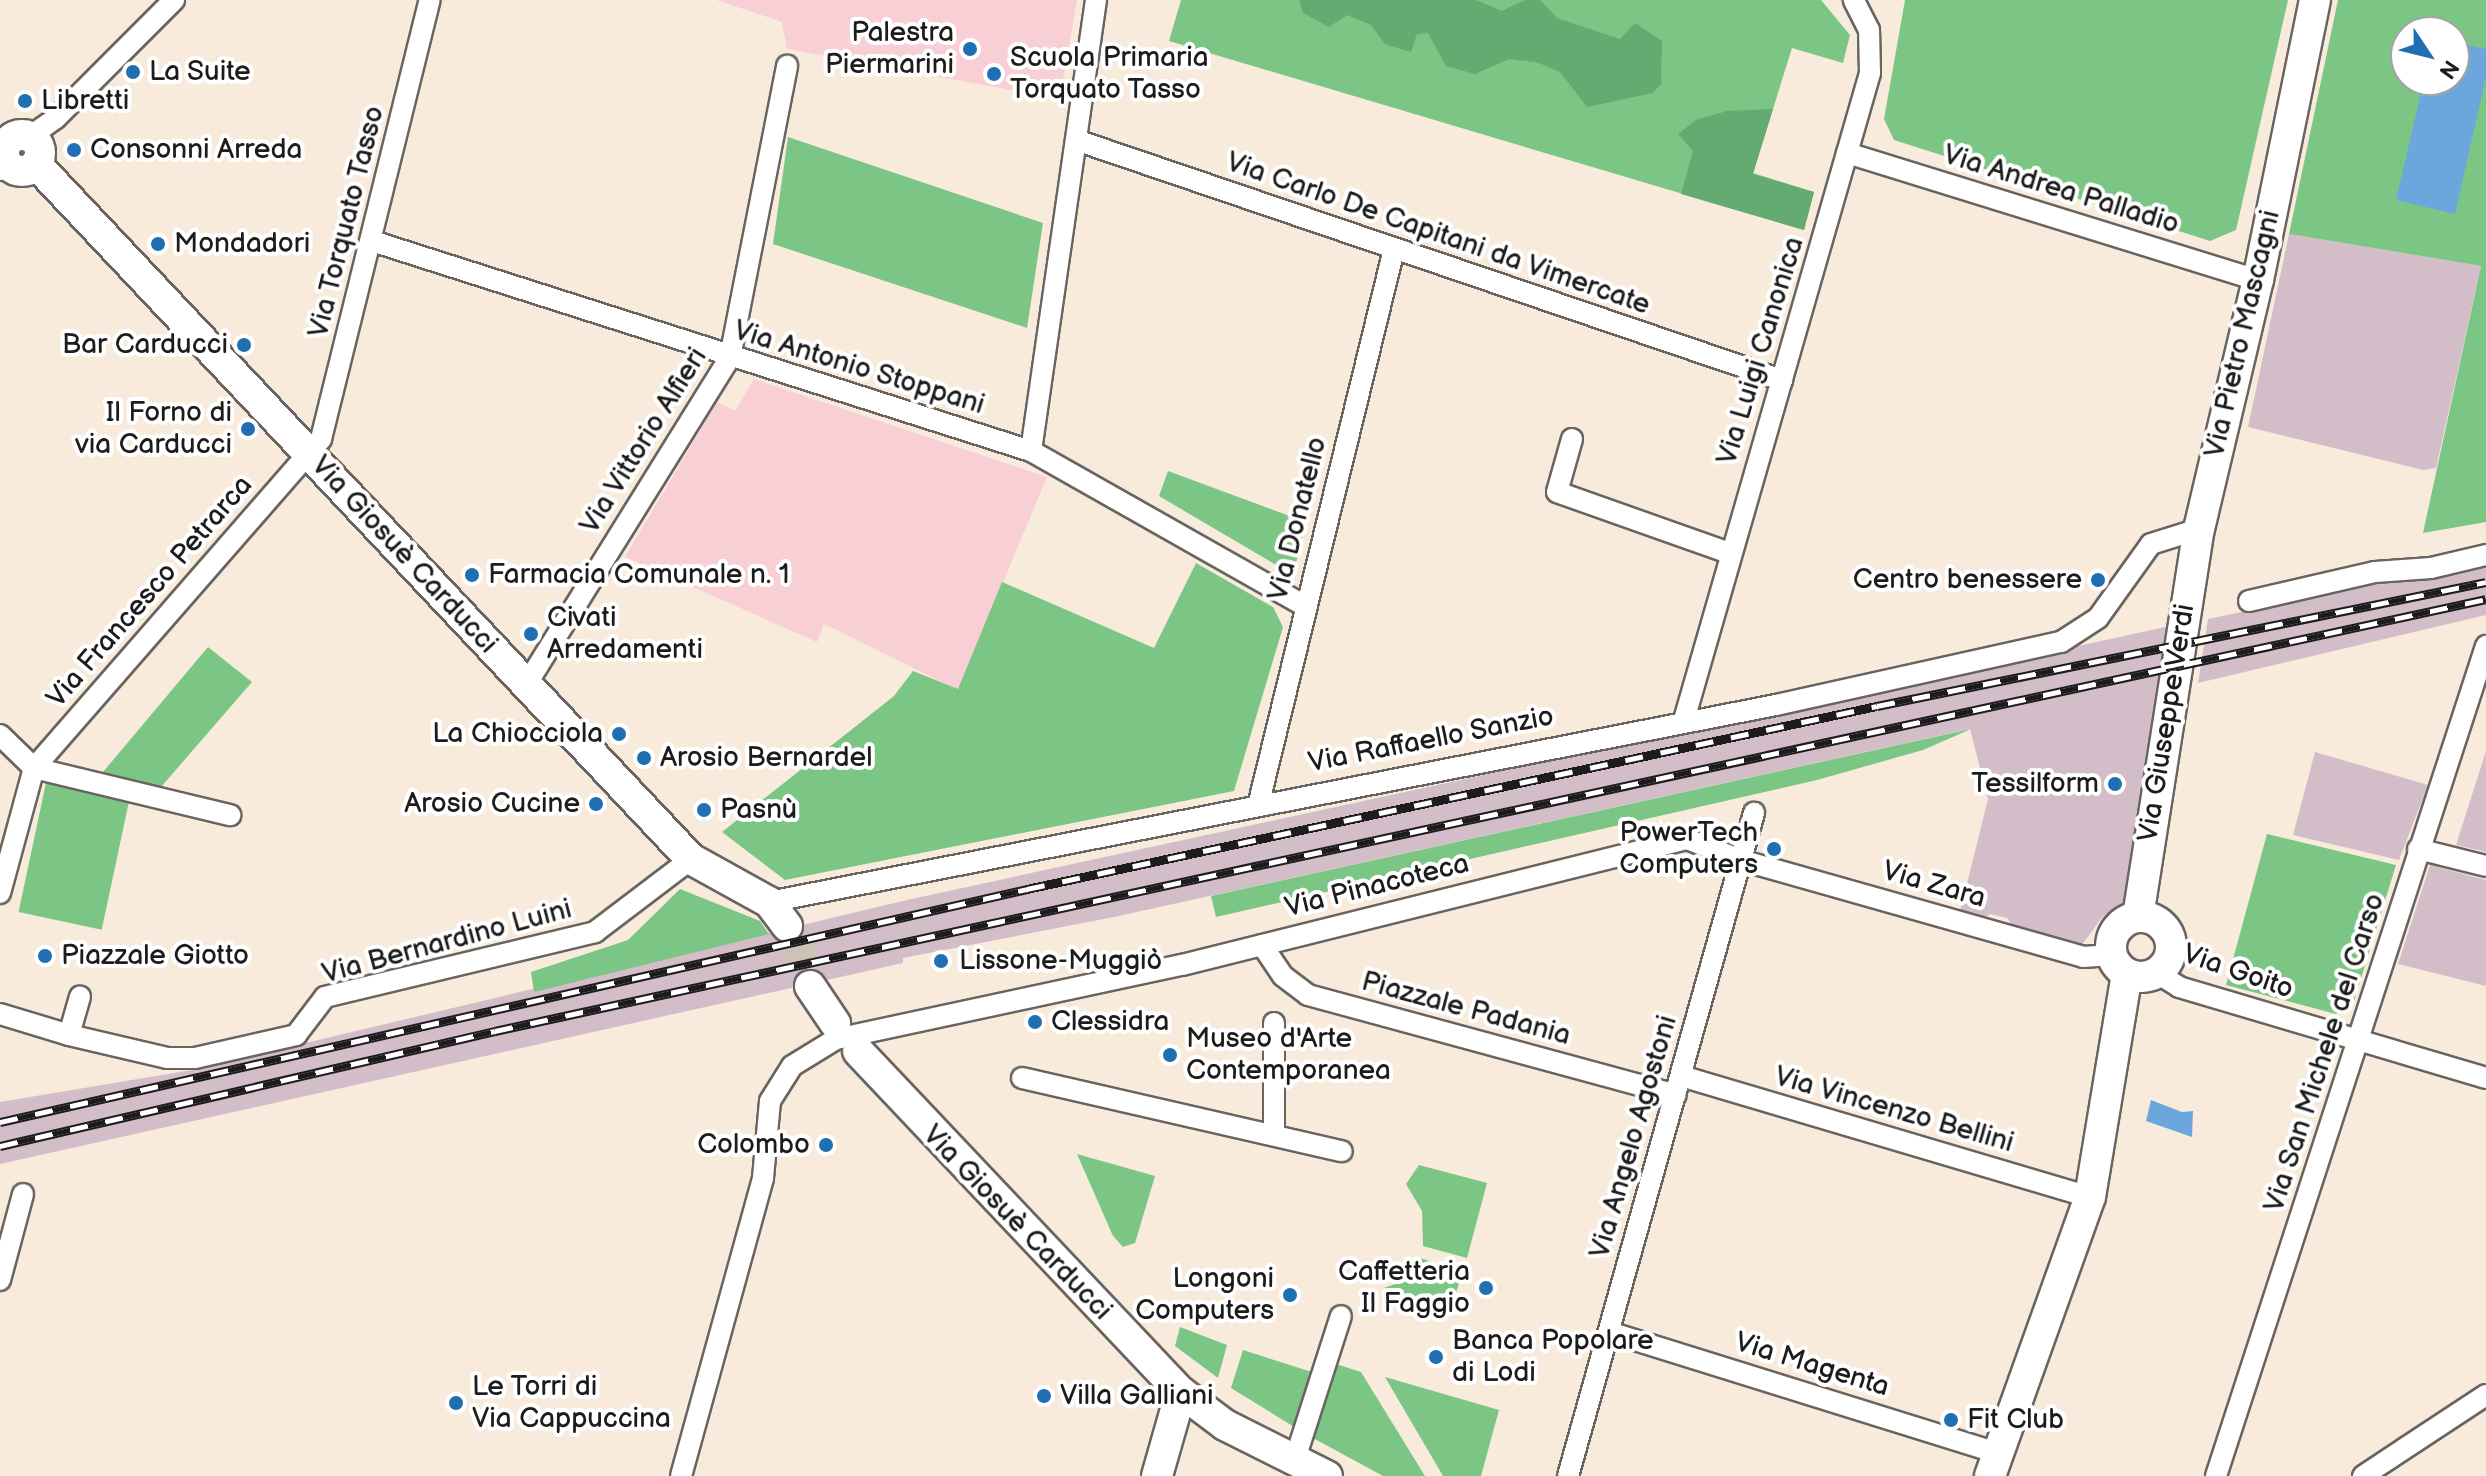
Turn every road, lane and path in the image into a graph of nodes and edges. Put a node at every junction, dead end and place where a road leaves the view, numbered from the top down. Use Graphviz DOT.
graph roads {
  1 [pos="174,0"];
  2 [pos="430,0"];
  3 [pos="1096,0"];
  4 [pos="2315,0"];
  5 [pos="1859,1"];
  6 [pos="787,66"];
  7 [pos="1076,140"];
  8 [pos="13,151"];
  9 [pos="1847,153"];
  10 [pos="372,241"];
  11 [pos="1394,249"];
  12 [pos="2258,280"];
  13 [pos="730,357"];
  14 [pos="1782,380"];
  15 [pos="1572,439"];
  16 [pos="1031,451"];
  17 [pos="308,453"];
  18 [pos="2199,529"];
  19 [pos="1729,553"];
  20 [pos="2486,555"];
  21 [pos="2249,601"];
  22 [pos="1305,606"];
  23 [pos="2486,646"];
  24 [pos="526,685"];
  25 [pos="1684,720"];
  26 [pos="0,735"];
  27 [pos="34,768"];
  28 [pos="1259,802"];
  29 [pos="1754,813"];
  30 [pos="230,815"];
  31 [pos="2418,849"];
  32 [pos="691,859"];
  33 [pos="1741,860"];
  34 [pos="2486,866"];
  35 [pos="0,893"];
  36 [pos="769,902"];
  37 [pos="2138,917"];
  38 [pos="787,926"];
  39 [pos="1262,945"];
  40 [pos="2120,965"];
  41 [pos="2157,973"];
  42 [pos="810,986"];
  43 [pos="80,997"];
  44 [pos="0,1014"];
  45 [pos="1274,1023"];
  46 [pos="69,1035"];
  47 [pos="843,1038"];
  48 [pos="2360,1041"];
  49 [pos="1022,1078"];
  50 [pos="2486,1078"];
  51 [pos="1678,1086"];
  52 [pos="1274,1134"];
  53 [pos="1342,1151"];
  54 [pos="23,1194"];
  55 [pos="2090,1197"];
  56 [pos="0,1280"];
  57 [pos="1341,1316"];
  58 [pos="1609,1332"];
  59 [pos="1181,1392"];
  60 [pos="2486,1395"];
  61 [pos="1994,1464"];
  62 [pos="1307,1469"];
  63 [pos="681,1476"];
  64 [pos="1157,1476"];
  65 [pos="1568,1476"];
  66 [pos="2216,1476"];
  67 [pos="2363,1476"];
  1 -- 8 [label="street"];
  2 -- 10 [label="street, Via Torquato Tasso"];
  3 -- 7 [label="street"];
  4 -- 12 [label="street, Via Pietro Mascagni"];
  5 -- 9 [label="street, Via Luigi Canonica"];
  6 -- 13 [label="street, Via Vittorio Alfieri"];
  7 -- 11 [label="street, Via Carlo De Capitani da Vimercate"];
  7 -- 16 [label="street"];
  8 -- 17 [label="street, Via Giosuè Carducci"];
  9 -- 12 [label="street, Via Andrea Palladio"];
  9 -- 14 [label="street, Via Luigi Canonica"];
  10 -- 13 [label="street, Via Antonio Stoppani"];
  10 -- 17 [label="street, Via Torquato Tasso"];
  11 -- 14 [label="street, Via Carlo De Capitani da Vimercate"];
  11 -- 22 [label="street, Via Donatello"];
  12 -- 18 [label="street, Via Pietro Mascagni"];
  13 -- 16 [label="street, Via Antonio Stoppani"];
  13 -- 24 [label="street, Via Vittorio Alfieri"];
  14 -- 19 [label="street, Via Luigi Canonica"];
  15 -- 19 [label="street"];
  16 -- 22 [label="street, Via Antonio Stoppani"];
  17 -- 24 [label="street, Via Giosuè Carducci"];
  17 -- 27 [label="street, Via Francesco Petrarca"];
  18 -- 25 [label="street, Via Raffaello Sanzio"];
  18 -- 37 [label="street, Via Giuseppe Verdi"];
  19 -- 25 [label="street, Via Luigi Canonica"];
  20 -- 21 [label="street"];
  22 -- 28 [label="street, Via Donatello"];
  23 -- 31 [label="street, Via San Michele del Carso"];
  24 -- 32 [label="street, Via Giosuè Carducci"];
  25 -- 28 [label="street, Via Raffaello Sanzio"];
  26 -- 27 [label="street"];
  27 -- 30 [label="street"];
  27 -- 35 [label="street, Via Francesco Petrarca"];
  28 -- 36 [label="street, Via Raffaello Sanzio"];
  29 -- 33 [label="street, Via Angelo Agostoni"];
  31 -- 34 [label="street"];
  31 -- 48 [label="street, Via San Michele del Carso"];
  32 -- 36 [label="street, Via Giosuè Carducci"];
  32 -- 46 [label="street, Via Bernardino Luini"];
  33 -- 39 [label="street, Via Pinacoteca"];
  33 -- 40 [label="street, Via Zara"];
  33 -- 51 [label="street, Via Angelo Agostoni"];
  36 -- 38 [label="street, Via Giosuè Carducci"];
  37 -- 40 [label="street"];
  37 -- 41 [label="street"];
  39 -- 47 [label="street, Via Pinacoteca"];
  39 -- 51 [label="street, Piazzale Padania"];
  40 -- 41 [label="street"];
  40 -- 55 [label="street"];
  41 -- 48 [label="street, Via Goito"];
  42 -- 47 [label="street, Via Giosuè Carducci"];
  43 -- 46 [label="street"];
  44 -- 46 [label="street"];
  45 -- 52 [label="street"];
  47 -- 59 [label="street, Via Giosuè Carducci"];
  47 -- 63 [label="street, Via Pinacoteca"];
  48 -- 50 [label="street, Via Goito"];
  48 -- 66 [label="street, Via San Michele del Carso"];
  49 -- 52 [label="street"];
  51 -- 55 [label="street, Via Vincenzo Bellini"];
  51 -- 58 [label="street, Via Angelo Agostoni"];
  52 -- 53 [label="street"];
  54 -- 56 [label="street"];
  55 -- 61 [label="street"];
  57 -- 62 [label="street"];
  58 -- 61 [label="street, Via Magenta"];
  58 -- 65 [label="street, Via Angelo Agostoni"];
  59 -- 62 [label="street, Via Giosuè Carducci"];
  59 -- 64 [label="street"];
  60 -- 67 [label="street"];
}
